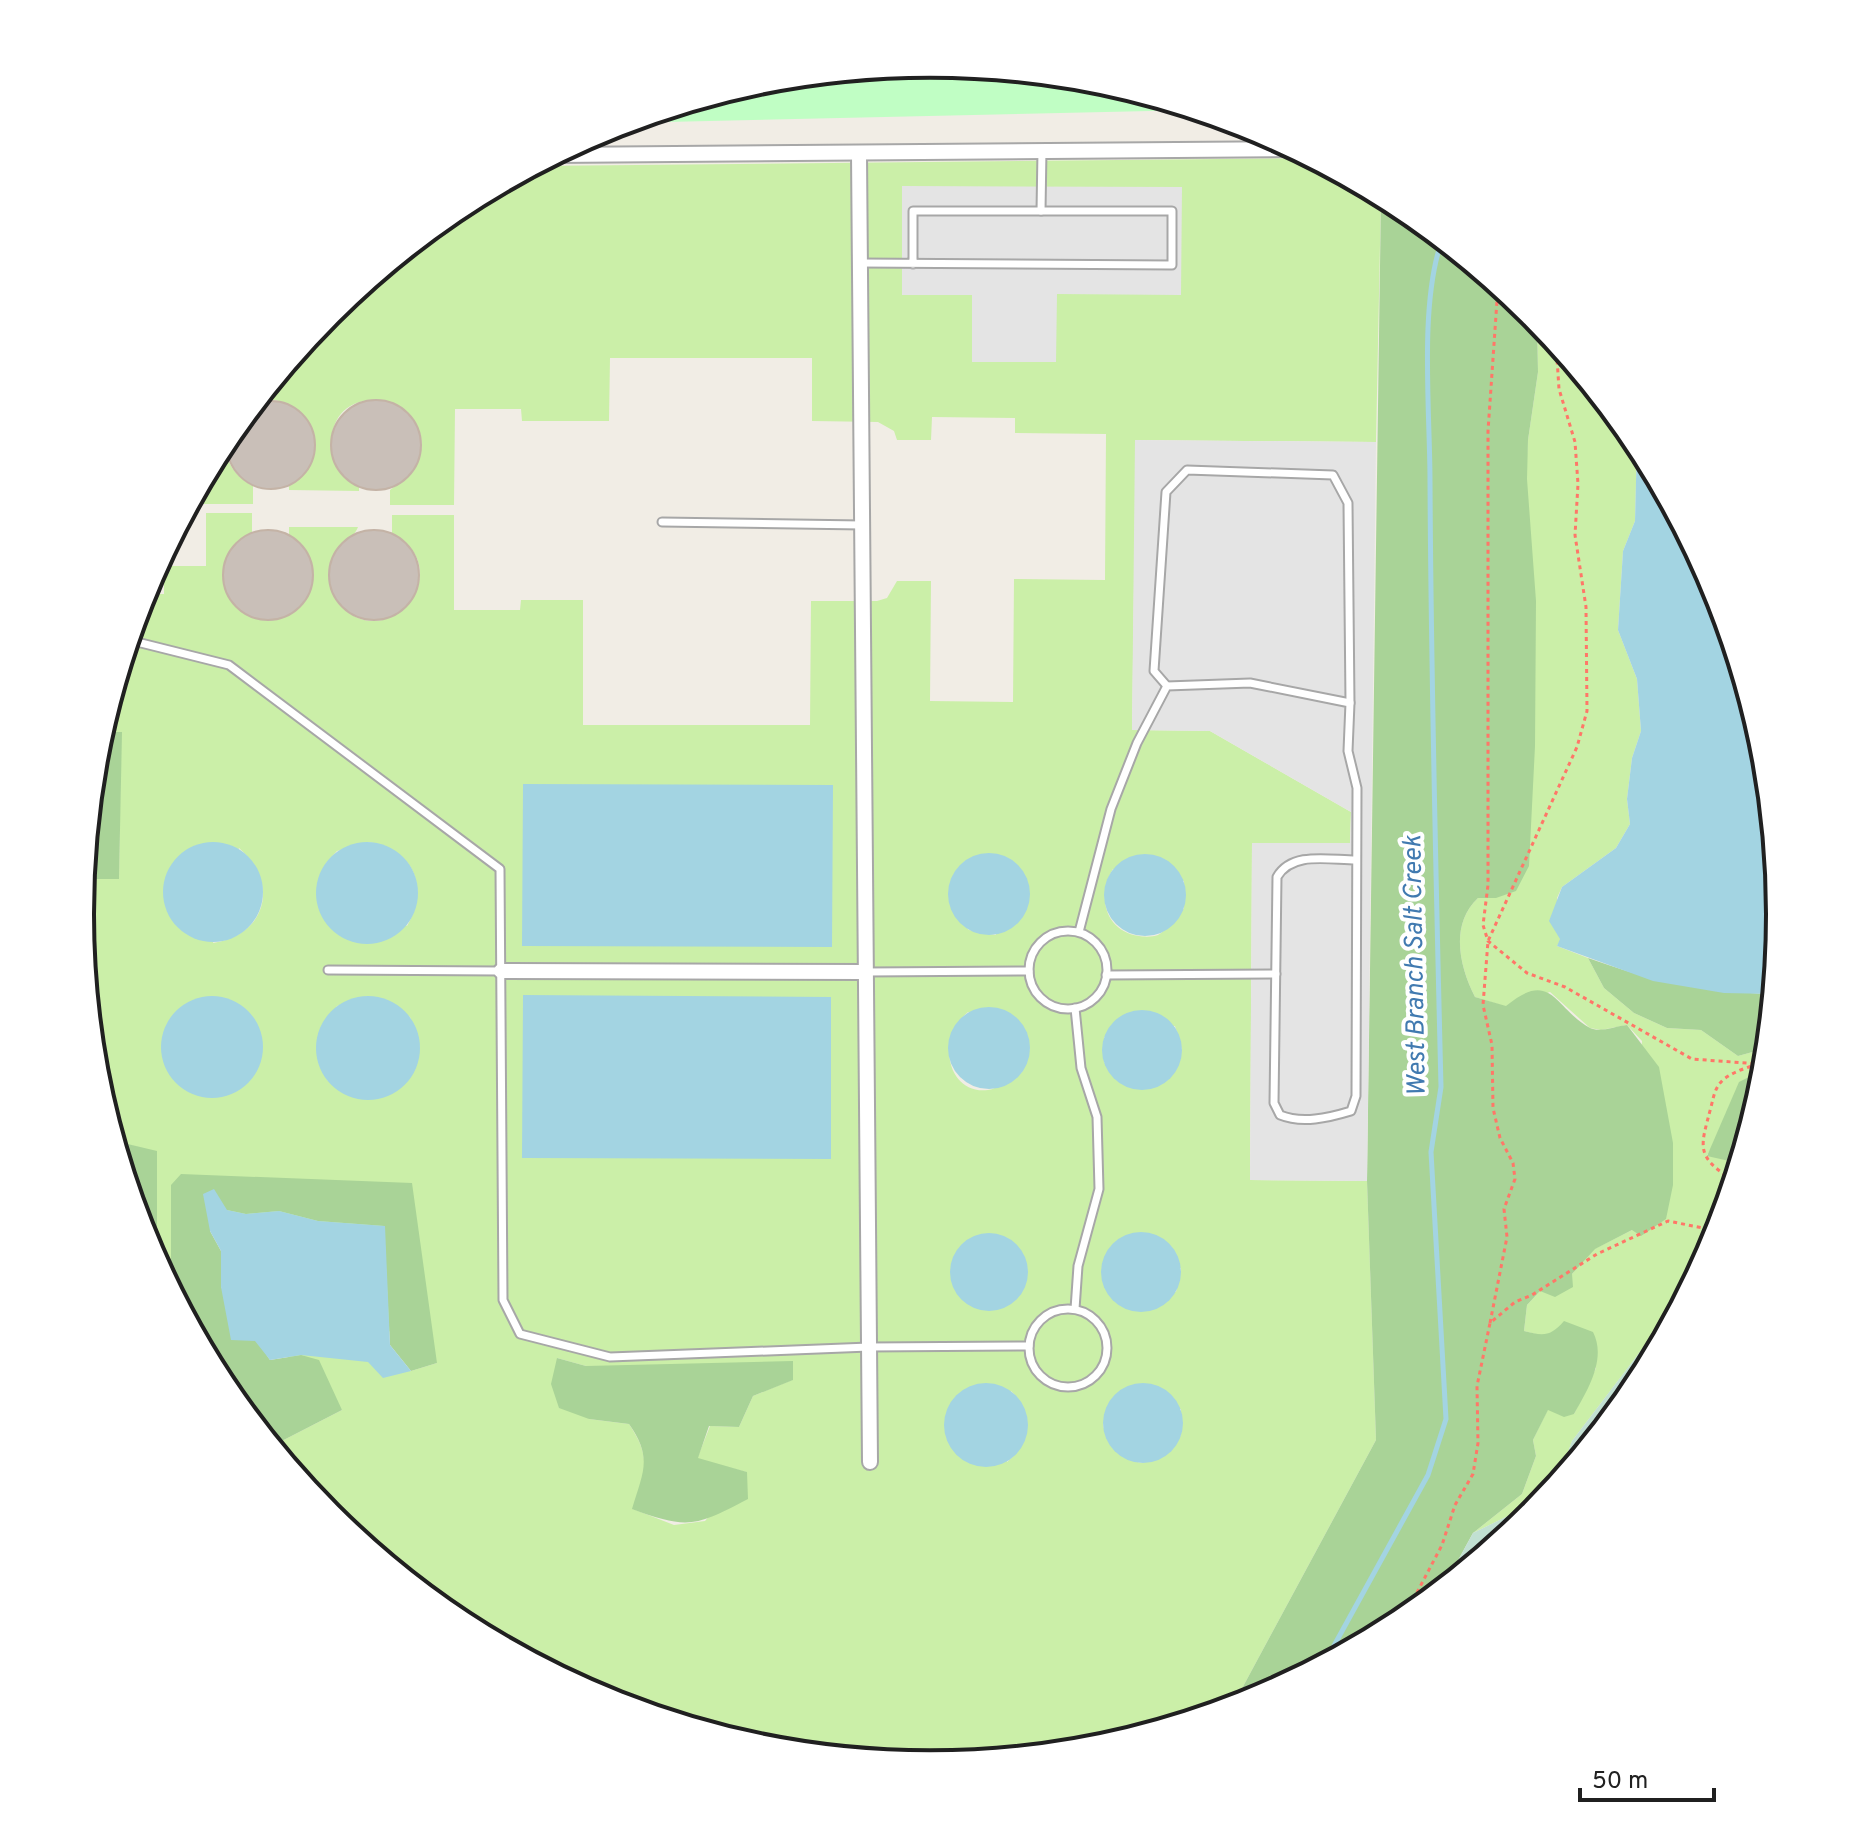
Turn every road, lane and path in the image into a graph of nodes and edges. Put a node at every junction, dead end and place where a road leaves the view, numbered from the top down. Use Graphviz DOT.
graph roads {
  1 [pos="1266,149"];
  2 [pos="1042,150"];
  3 [pos="859,154"];
  4 [pos="581,155"];
  5 [pos="1041,211"];
  6 [pos="860,263"];
  7 [pos="913,264"];
  8 [pos="1497,300"];
  9 [pos="1557,361"];
  10 [pos="662,522"];
  11 [pos="862,525"];
  12 [pos="139,642"];
  13 [pos="1167,686"];
  14 [pos="1350,703"];
  15 [pos="1356,860"];
  16 [pos="1079,932"];
  17 [pos="1488,941"];
  18 [pos="328,970"];
  19 [pos="501,971"];
  20 [pos="1029,971"];
  21 [pos="866,972"];
  22 [pos="1276,974"];
  23 [pos="1106,975"];
  24 [pos="1075,1008"];
  25 [pos="1752,1063"];
  26 [pos="1752,1067"];
  27 [pos="1724,1175"];
  28 [pos="1704,1228"];
  29 [pos="1075,1309"];
  30 [pos="1490,1323"];
  31 [pos="1029,1346"];
  32 [pos="869,1347"];
  33 [pos="870,1462"];
  34 [pos="1417,1593"];
  1 -- 2 [label="street"];
  2 -- 3 [label="street"];
  2 -- 5 [label="lane"];
  3 -- 4 [label="street"];
  3 -- 6 [label="street"];
  5 -- 7 [label="lane"];
  5 -- 7 [label="lane"];
  6 -- 7 [label="lane"];
  6 -- 11 [label="street"];
  8 -- 17 [label="path"];
  9 -- 17 [label="path"];
  10 -- 11 [label="lane"];
  11 -- 21 [label="street"];
  12 -- 19 [label="lane"];
  13 -- 14 [label="lane"];
  13 -- 14 [label="lane"];
  13 -- 16 [label="lane"];
  14 -- 15 [label="lane"];
  15 -- 22 [label="lane"];
  15 -- 22 [label="lane"];
  16 -- 20 [label="lane"];
  16 -- 23 [label="lane"];
  17 -- 25 [label="path"];
  17 -- 30 [label="path"];
  18 -- 19 [label="lane"];
  19 -- 21 [label="street"];
  19 -- 32 [label="lane"];
  20 -- 21 [label="lane"];
  20 -- 24 [label="lane"];
  21 -- 32 [label="street"];
  22 -- 23 [label="lane"];
  23 -- 24 [label="lane"];
  24 -- 29 [label="lane"];
  26 -- 27 [label="path"];
  28 -- 30 [label="path"];
  29 -- 31 [label="lane"];
  29 -- 31 [label="lane"];
  30 -- 34 [label="path"];
  31 -- 32 [label="lane"];
  32 -- 33 [label="street"];
}
